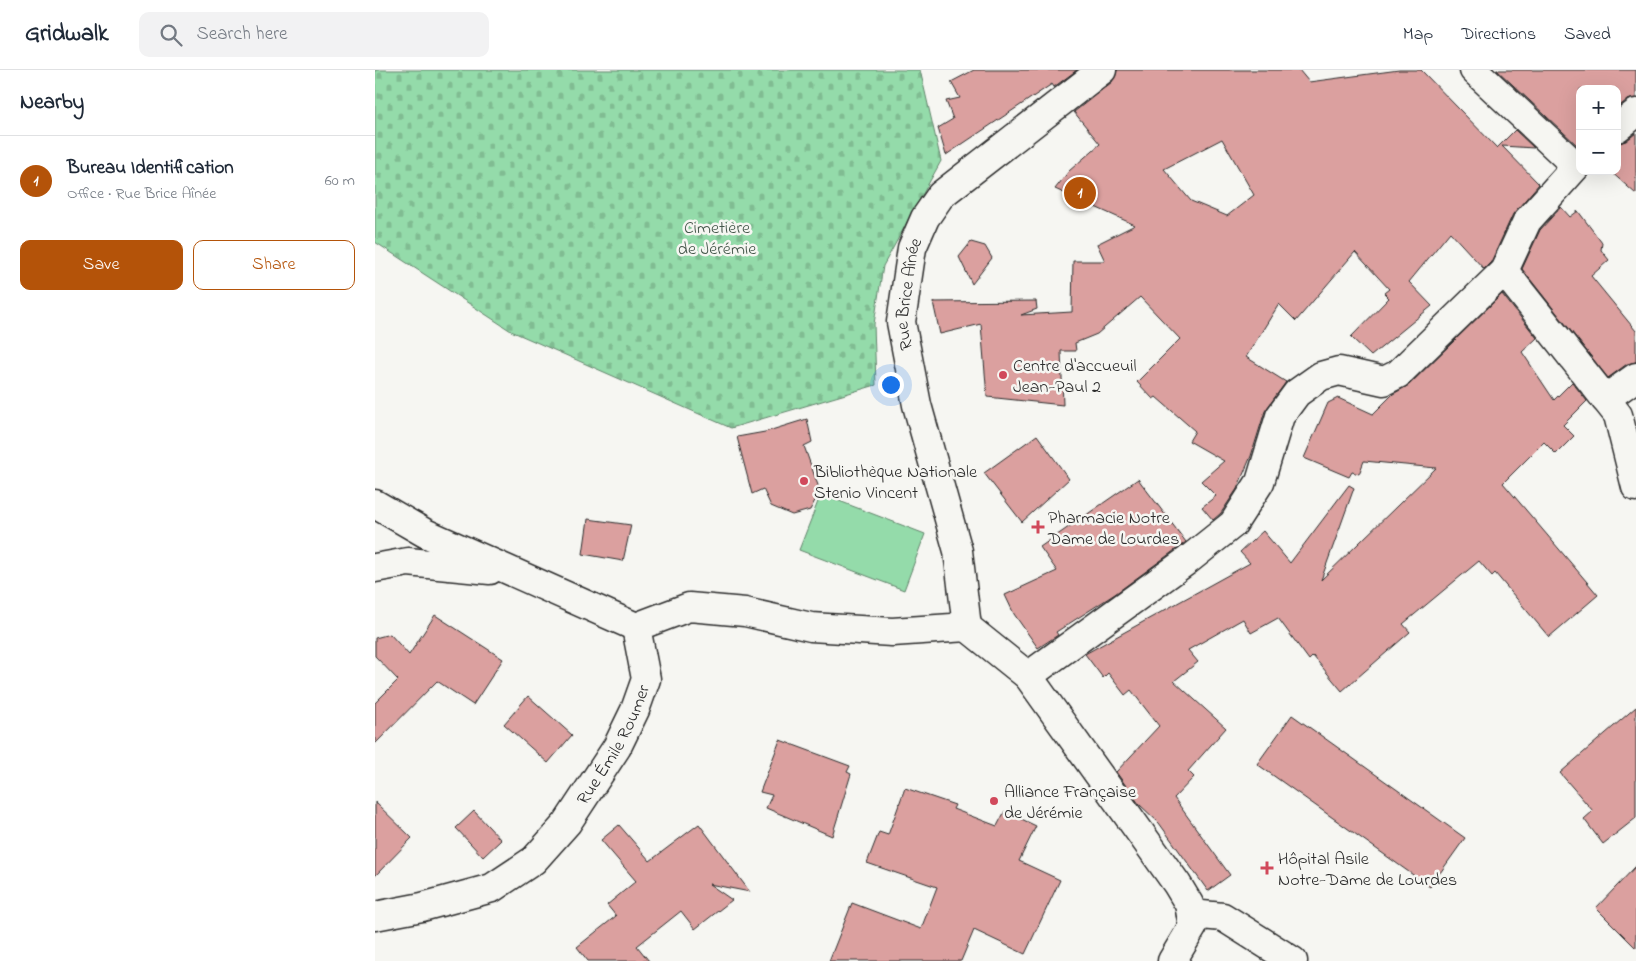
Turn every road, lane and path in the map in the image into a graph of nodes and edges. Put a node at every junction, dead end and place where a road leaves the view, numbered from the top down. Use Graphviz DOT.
graph roads {
  1 [pos="1102,70"];
  2 [pos="1474,70"];
  3 [pos="1636,113"];
  4 [pos="1621,125"];
  5 [pos="1576,162"];
  6 [pos="1576,166"];
  7 [pos="1504,271"];
  8 [pos="1636,377"];
  9 [pos="1605,399"];
  10 [pos="1636,487"];
  11 [pos="375,504"];
  12 [pos="375,568"];
  13 [pos="514,572"];
  14 [pos="636,627"];
  15 [pos="967,627"];
  16 [pos="1028,676"];
  17 [pos="1191,914"];
  18 [pos="375,916"];
  19 [pos="1173,961"];
  20 [pos="1293,961"];
  1 -- 15 [label="street, Rue Brice Aînée"];
  2 -- 5 [label="street"];
  3 -- 4 [label="street"];
  6 -- 7 [label="street"];
  7 -- 9 [label="street"];
  7 -- 16 [label="street"];
  8 -- 9 [label="street"];
  9 -- 10 [label="street"];
  11 -- 13 [label="street"];
  12 -- 13 [label="street"];
  13 -- 14 [label="street"];
  14 -- 15 [label="street"];
  14 -- 18 [label="street, Rue Émile Roumer"];
  15 -- 16 [label="street"];
  16 -- 17 [label="street"];
  17 -- 19 [label="street"];
  17 -- 20 [label="street"];
}
